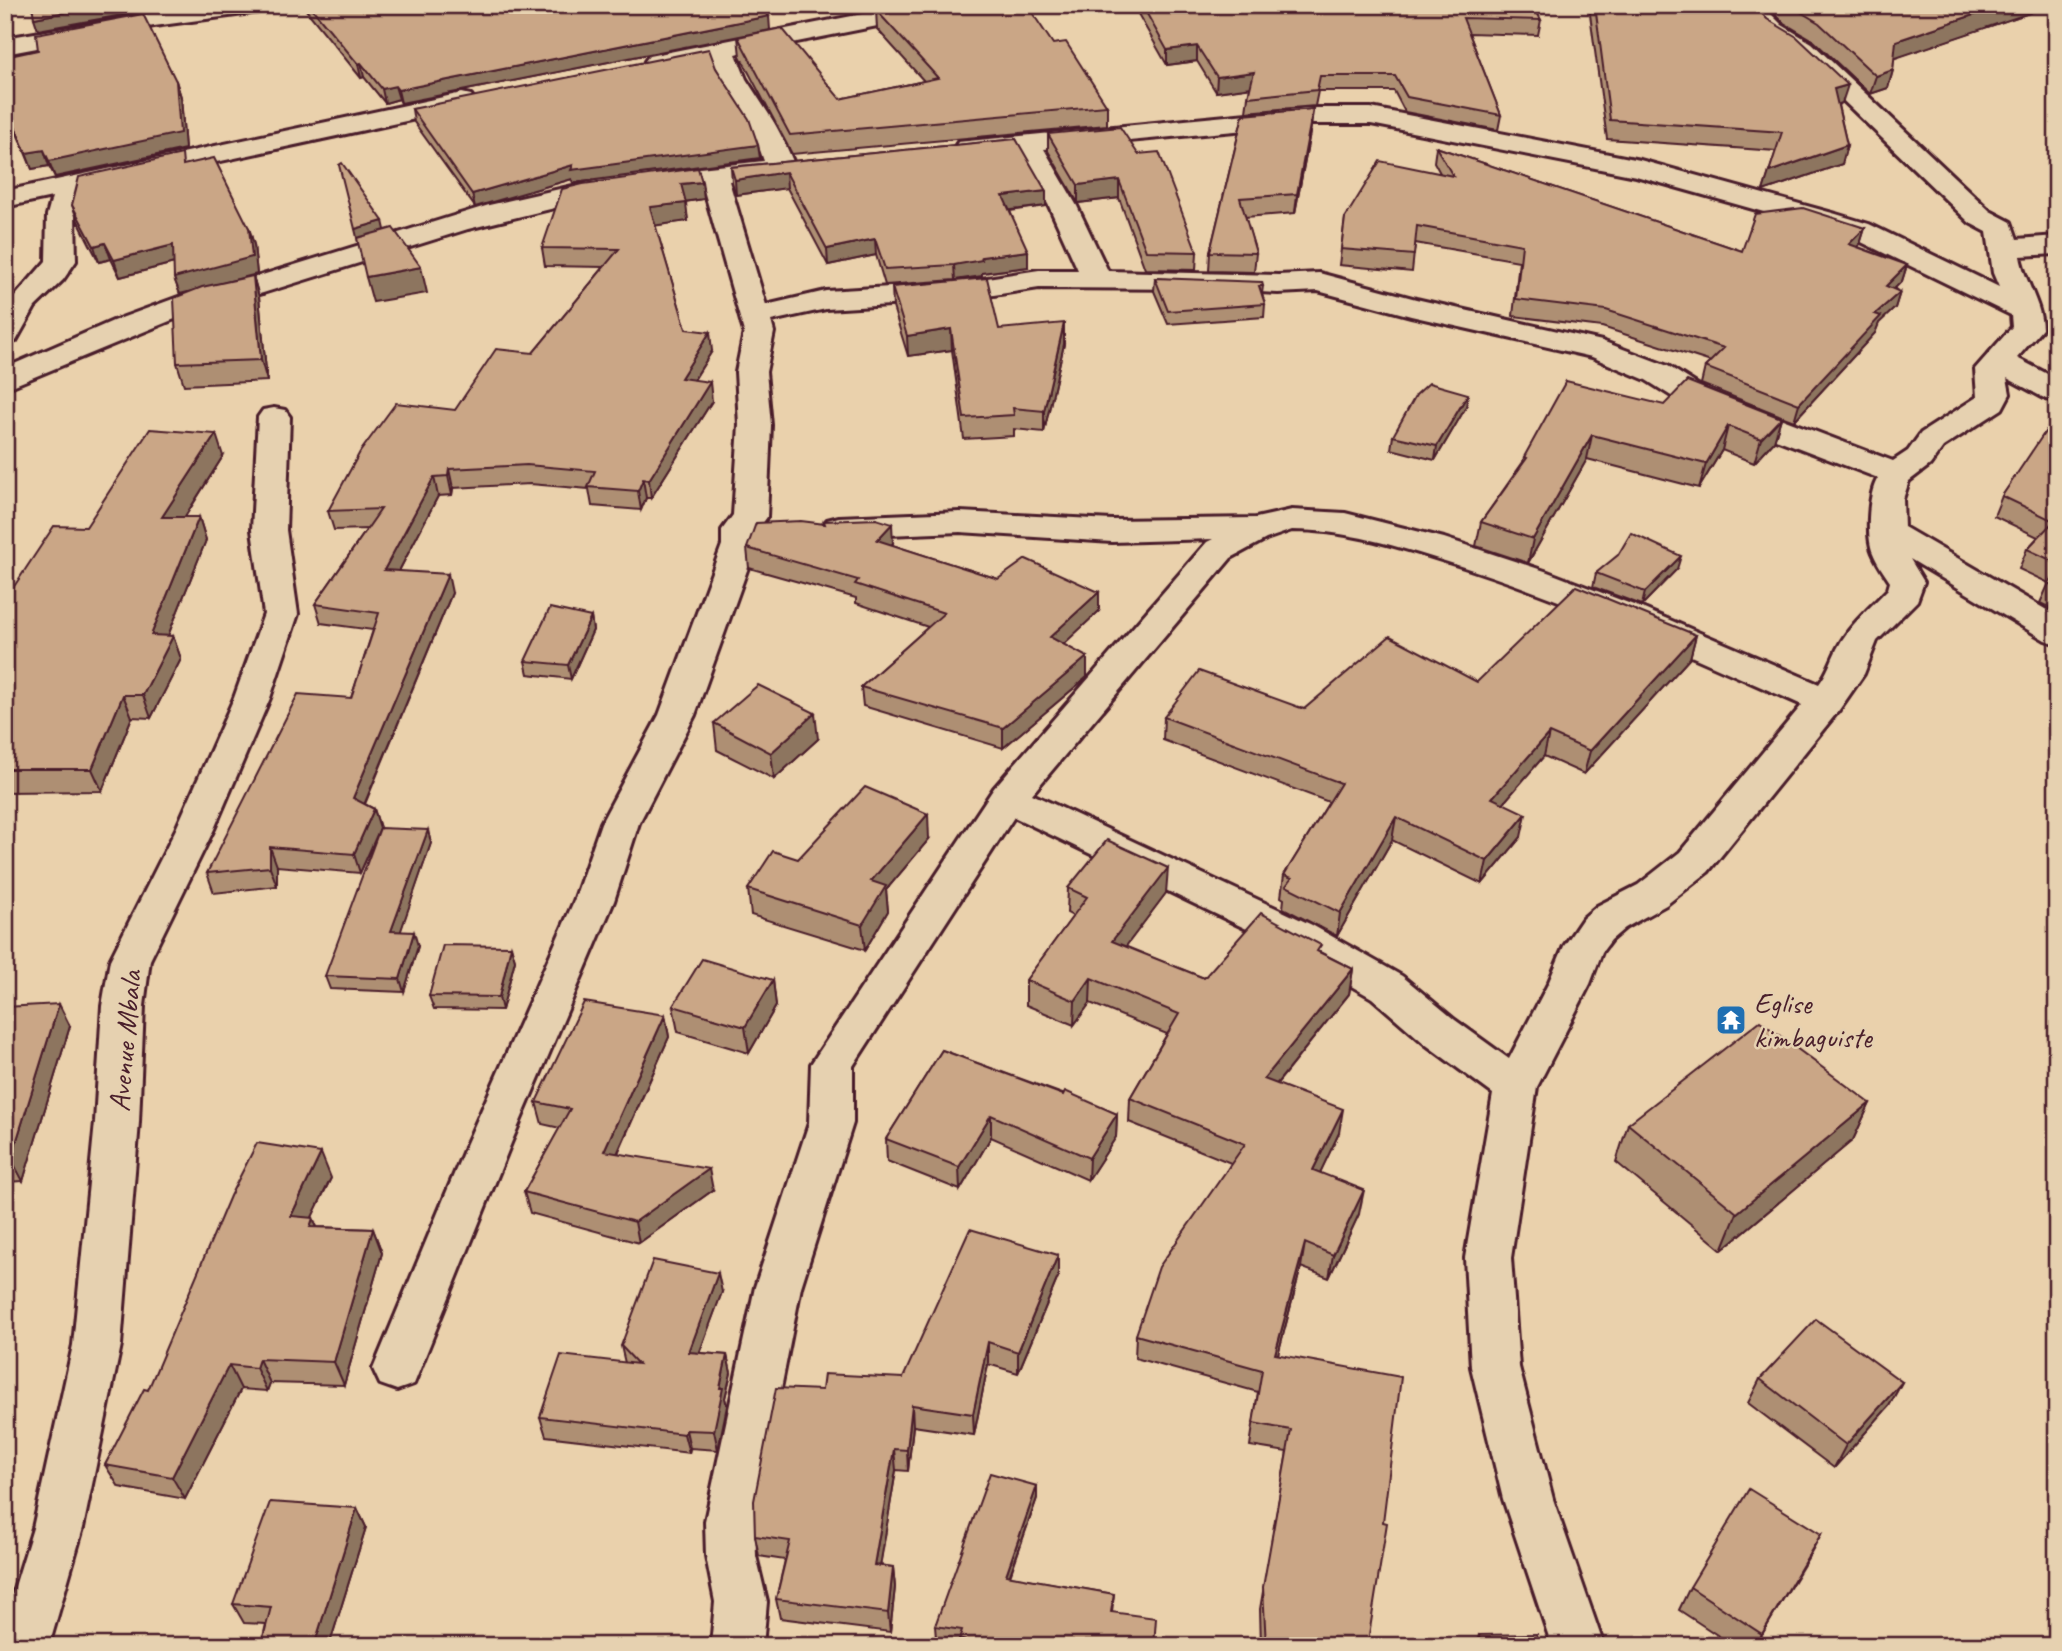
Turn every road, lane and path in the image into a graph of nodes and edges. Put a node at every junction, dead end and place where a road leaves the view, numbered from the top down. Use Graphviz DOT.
graph roads {
  1 [pos="259,5"];
  2 [pos="948,5"];
  3 [pos="1748,5"];
  4 [pos="5,47"];
  5 [pos="721,49"];
  6 [pos="629,67"];
  7 [pos="482,97"];
  8 [pos="1027,142"];
  9 [pos="945,150"];
  10 [pos="713,173"];
  11 [pos="69,186"];
  12 [pos="5,200"];
  13 [pos="2057,245"];
  14 [pos="2006,248"];
  15 [pos="1097,279"];
  16 [pos="2024,310"];
  17 [pos="755,316"];
  18 [pos="5,335"];
  19 [pos="1997,360"];
  20 [pos="5,380"];
  21 [pos="2057,392"];
  22 [pos="274,417"];
  23 [pos="1897,474"];
  24 [pos="1183,528"];
  25 [pos="1263,528"];
  26 [pos="738,530"];
  27 [pos="1888,532"];
  28 [pos="1219,550"];
  29 [pos="2057,632"];
  30 [pos="1826,701"];
  31 [pos="1007,798"];
  32 [pos="1516,1087"];
  33 [pos="397,1369"];
  34 [pos="23,1646"];
  35 [pos="737,1646"];
  36 [pos="1578,1646"];
  1 -- 4 [label="street"];
  2 -- 5 [label="street"];
  3 -- 14 [label="street"];
  5 -- 6 [label="street"];
  5 -- 10 [label="street"];
  7 -- 11 [label="street"];
  8 -- 9 [label="street"];
  8 -- 15 [label="street"];
  8 -- 16 [label="street"];
  10 -- 17 [label="street"];
  10 -- 20 [label="street"];
  11 -- 12 [label="street"];
  11 -- 18 [label="street"];
  13 -- 14 [label="street"];
  14 -- 16 [label="street"];
  15 -- 17 [label="street"];
  15 -- 23 [label="street"];
  16 -- 19 [label="street"];
  17 -- 26 [label="street"];
  19 -- 21 [label="street"];
  19 -- 23 [label="street"];
  22 -- 34 [label="street, Avenue Mbala"];
  23 -- 27 [label="street"];
  24 -- 25 [label="street"];
  24 -- 26 [label="street"];
  24 -- 28 [label="street"];
  25 -- 28 [label="street"];
  25 -- 30 [label="street"];
  26 -- 33 [label="street"];
  27 -- 29 [label="street"];
  27 -- 30 [label="street"];
  28 -- 31 [label="street"];
  30 -- 32 [label="street"];
  31 -- 32 [label="street"];
  31 -- 35 [label="street"];
  32 -- 36 [label="street"];
}
